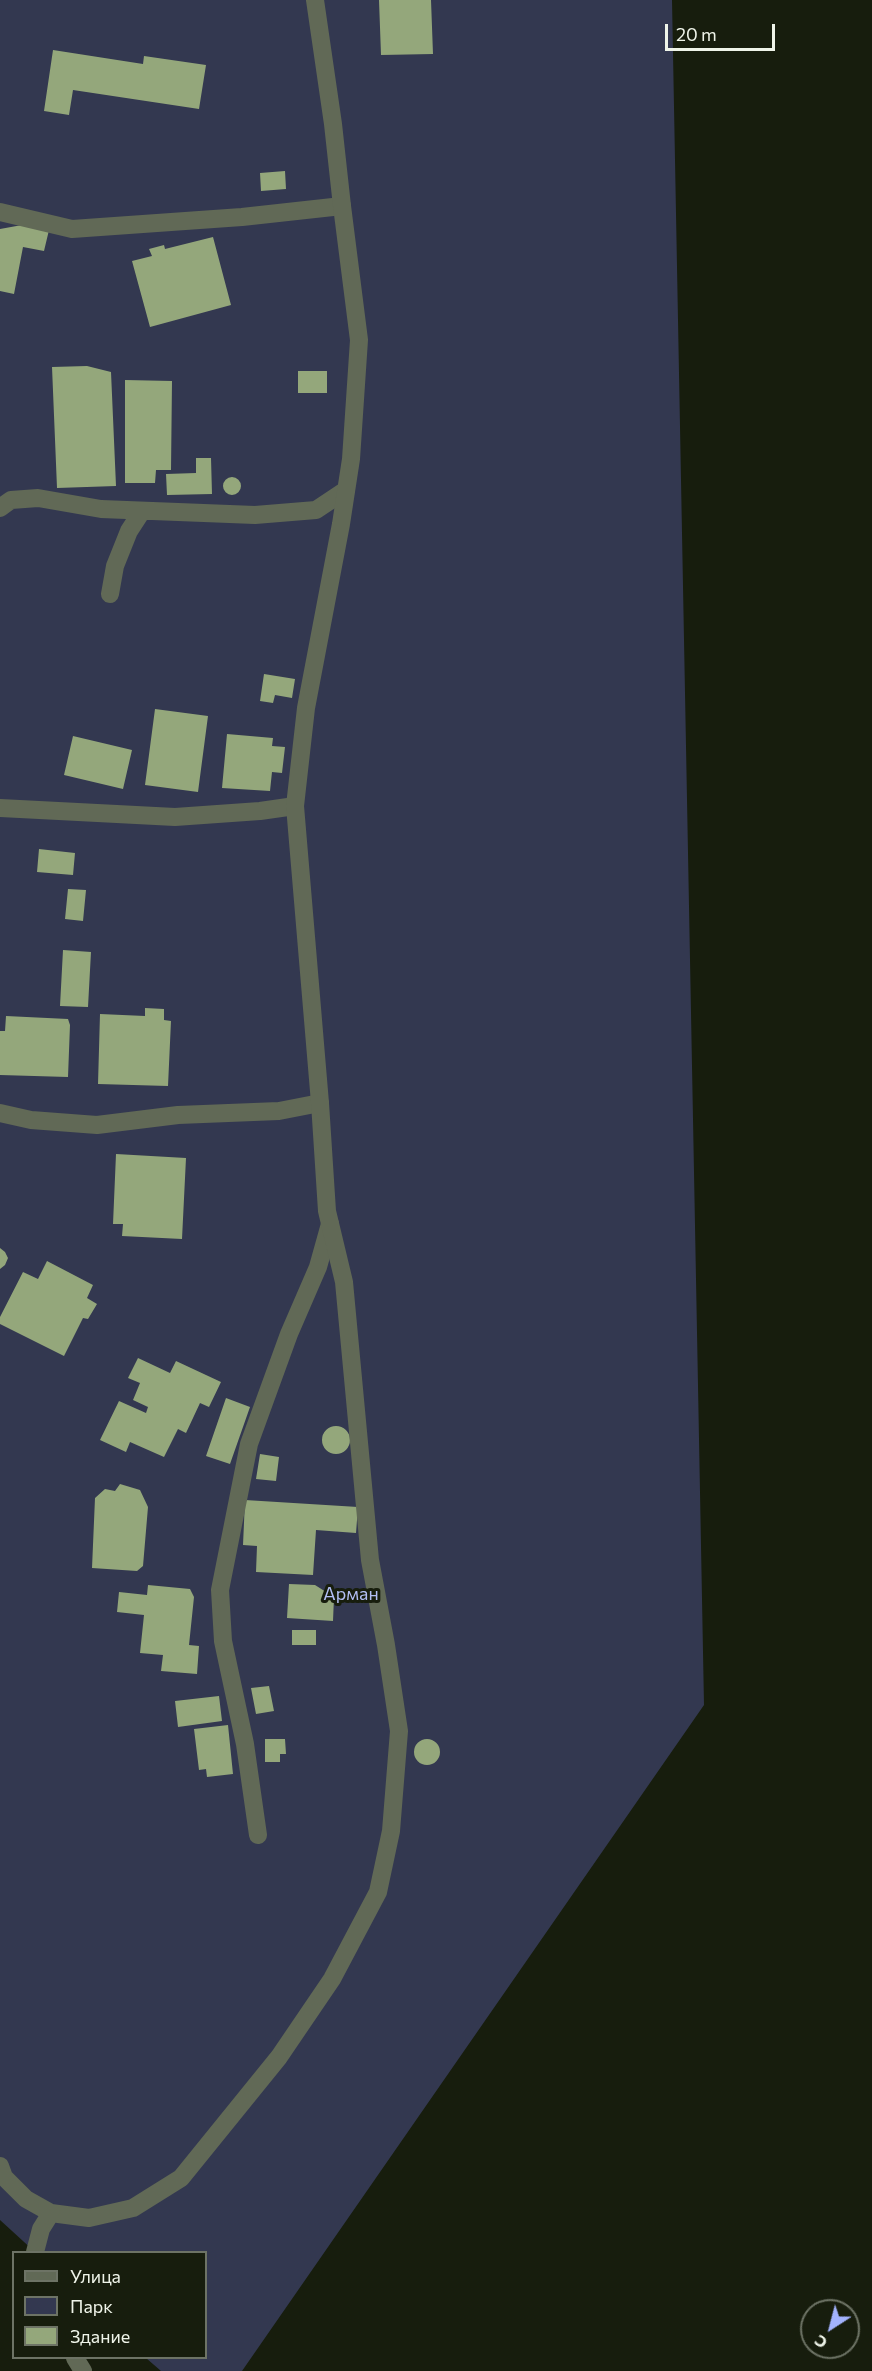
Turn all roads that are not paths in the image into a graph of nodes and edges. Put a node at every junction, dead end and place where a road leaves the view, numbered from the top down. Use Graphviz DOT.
graph roads {
  1 [pos="315,0"];
  2 [pos="342,206"];
  3 [pos="0,212"];
  4 [pos="346,490"];
  5 [pos="0,508"];
  6 [pos="142,512"];
  7 [pos="110,594"];
  8 [pos="295,806"];
  9 [pos="0,808"];
  10 [pos="320,1103"];
  11 [pos="0,1113"];
  12 [pos="330,1224"];
  13 [pos="258,1835"];
  14 [pos="0,2166"];
  15 [pos="51,2213"];
  16 [pos="36,2251"];
  1 -- 2 [label="street"];
  2 -- 3 [label="street"];
  2 -- 4 [label="street"];
  4 -- 6 [label="street"];
  4 -- 8 [label="street"];
  5 -- 6 [label="street"];
  6 -- 7 [label="street"];
  8 -- 9 [label="street"];
  8 -- 10 [label="street"];
  10 -- 11 [label="street"];
  10 -- 12 [label="street"];
  12 -- 13 [label="street"];
  12 -- 15 [label="street"];
  14 -- 15 [label="street"];
  15 -- 16 [label="street"];
}
